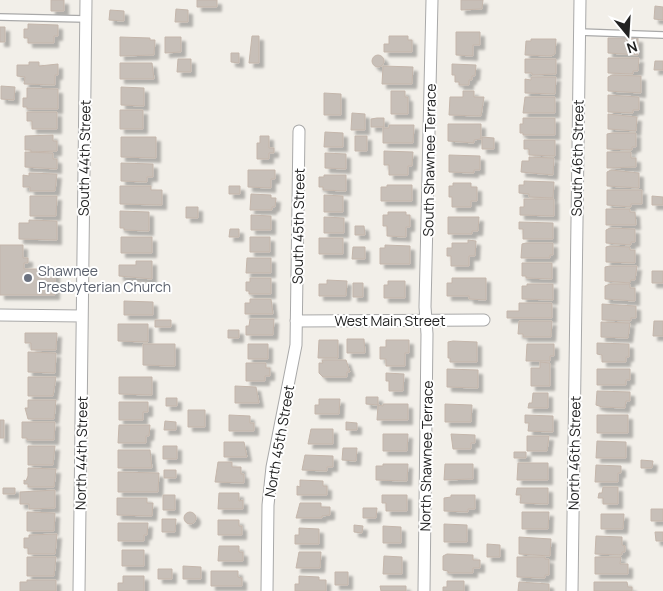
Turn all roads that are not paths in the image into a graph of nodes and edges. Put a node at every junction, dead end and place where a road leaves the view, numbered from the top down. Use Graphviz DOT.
graph roads {
  1 [pos="86,0"];
  2 [pos="432,0"];
  3 [pos="580,0"];
  4 [pos="0,17"];
  5 [pos="86,19"];
  6 [pos="579,32"];
  7 [pos="663,35"];
  8 [pos="299,131"];
  9 [pos="0,315"];
  10 [pos="82,316"];
  11 [pos="575,316"];
  12 [pos="426,320"];
  13 [pos="484,320"];
  14 [pos="296,322"];
  15 [pos="79,591"];
  16 [pos="267,591"];
  17 [pos="424,591"];
  18 [pos="572,591"];
  1 -- 5 [label="street, South 44th Street"];
  2 -- 12 [label="street, South Shawnee Terrace"];
  3 -- 6 [label="street, South 46th Street"];
  4 -- 5 [label="lane"];
  5 -- 10 [label="street, South 44th Street"];
  6 -- 7 [label="lane"];
  6 -- 11 [label="street, South 46th Street"];
  8 -- 14 [label="street, South 45th Street"];
  9 -- 10 [label="street"];
  10 -- 15 [label="street, North 44th Street"];
  11 -- 18 [label="street, North 46th Street"];
  12 -- 13 [label="street, West Main Street"];
  12 -- 14 [label="street, West Main Street"];
  12 -- 17 [label="street, North Shawnee Terrace"];
  14 -- 16 [label="street, North 45th Street"];
}
